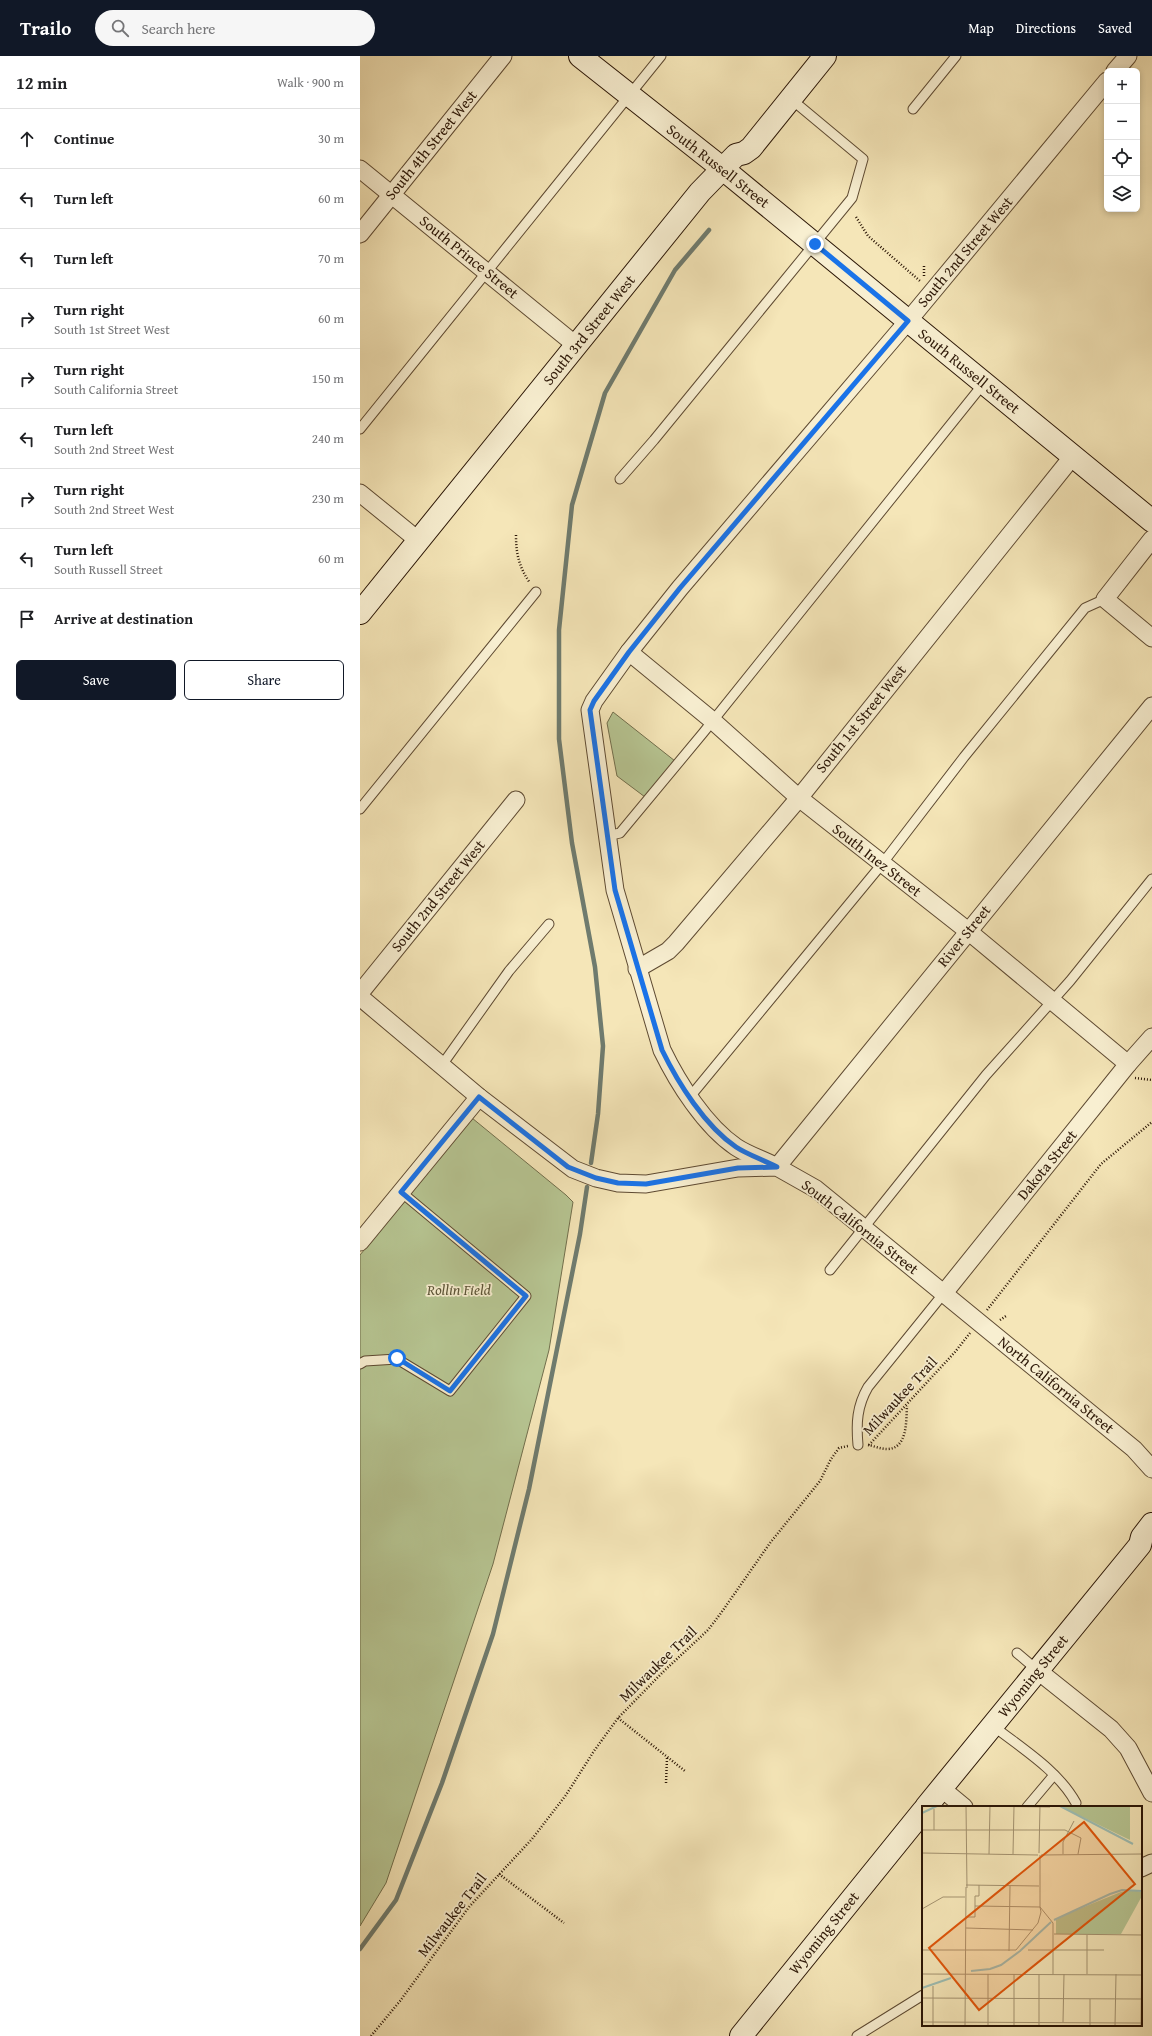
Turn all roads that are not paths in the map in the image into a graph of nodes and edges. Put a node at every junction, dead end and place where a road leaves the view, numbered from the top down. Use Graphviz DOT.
graph roads {
  1 [pos="503,56"];
  2 [pos="580,56"];
  3 [pos="661,56"];
  4 [pos="808,56"];
  5 [pos="825,56"];
  6 [pos="956,56"];
  7 [pos="1128,56"];
  8 [pos="1118,68"];
  9 [pos="1104,85"];
  10 [pos="629,95"];
  11 [pos="791,99"];
  12 [pos="913,109"];
  13 [pos="730,162"];
  14 [pos="360,169"];
  15 [pos="391,195"];
  16 [pos="360,234"];
  17 [pos="815,244"];
  18 [pos="486,271"];
  19 [pos="908,321"];
  20 [pos="577,346"];
  21 [pos="984,383"];
  22 [pos="360,428"];
  23 [pos="1073,456"];
  24 [pos="620,479"];
  25 [pos="360,493"];
  26 [pos="1152,521"];
  27 [pos="1152,539"];
  28 [pos="419,541"];
  29 [pos="536,592"];
  30 [pos="1105,599"];
  31 [pos="360,613"];
  32 [pos="1152,638"];
  33 [pos="629,652"];
  34 [pos="1152,706"];
  35 [pos="713,721"];
  36 [pos="799,798"];
  37 [pos="516,800"];
  38 [pos="360,809"];
  39 [pos="607,836"];
  40 [pos="882,864"];
  41 [pos="1152,879"];
  42 [pos="549,924"];
  43 [pos="968,932"];
  44 [pos="637,969"];
  45 [pos="360,993"];
  46 [pos="360,997"];
  47 [pos="1051,1000"];
  48 [pos="1152,1037"];
  49 [pos="442,1065"];
  50 [pos="1130,1070"];
  51 [pos="479,1097"];
  52 [pos="690,1098"];
  53 [pos="777,1167"];
  54 [pos="401,1192"];
  55 [pos="863,1227"];
  56 [pos="360,1242"];
  57 [pos="830,1270"];
  58 [pos="944,1293"];
  59 [pos="978,1321"];
  60 [pos="360,1364"];
  61 [pos="858,1445"];
  62 [pos="1134,1449"];
  63 [pos="1152,1455"];
  64 [pos="1152,1469"];
  65 [pos="1152,1524"];
  66 [pos="1146,1542"];
  67 [pos="1017,1653"];
  68 [pos="1037,1670"];
  69 [pos="992,1725"];
  70 [pos="1054,1775"];
  71 [pos="941,1788"];
  72 [pos="1152,1793"];
  73 [pos="1076,1803"];
  74 [pos="927,1806"];
  75 [pos="963,1806"];
  76 [pos="1028,1806"];
  77 [pos="922,1812"];
  78 [pos="1152,1863"];
  79 [pos="1142,1868"];
  80 [pos="922,1996"];
  81 [pos="741,2036"];
  82 [pos="857,2036"];
  1 -- 15 [label="street, South 4th Street West"];
  2 -- 10 [label="main road, South Russell Street"];
  3 -- 10 [label="lane"];
  4 -- 13 [label="main road"];
  5 -- 11 [label="main road, South 3rd Street West"];
  6 -- 12 [label="lane"];
  7 -- 8 [label="street"];
  9 -- 19 [label="street, South 2nd Street West"];
  10 -- 13 [label="main road, South Russell Street"];
  10 -- 18 [label="lane"];
  11 -- 13 [label="main road, South 3rd Street West"];
  11 -- 17 [label="lane"];
  13 -- 17 [label="main road, South Russell Street"];
  13 -- 20 [label="main road, South 3rd Street West"];
  14 -- 15 [label="street, South Prince Street"];
  15 -- 16 [label="street, South 4th Street West"];
  15 -- 18 [label="street, South Prince Street"];
  17 -- 19 [label="main road, South Russell Street"];
  17 -- 24 [label="lane"];
  18 -- 20 [label="street, South Prince Street"];
  18 -- 22 [label="lane"];
  19 -- 21 [label="main road, South Russell Street"];
  19 -- 33 [label="street, South 2nd Street West"];
  20 -- 28 [label="main road, South 3rd Street West"];
  21 -- 23 [label="main road, South Russell Street"];
  21 -- 35 [label="lane"];
  23 -- 26 [label="main road, South Russell Street"];
  23 -- 36 [label="street, South 1st Street West"];
  25 -- 28 [label="street"];
  27 -- 30 [label="street"];
  28 -- 31 [label="main road, South 3rd Street West"];
  29 -- 38 [label="lane"];
  30 -- 32 [label="street"];
  30 -- 40 [label="lane"];
  33 -- 35 [label="street, South Inez Street"];
  33 -- 39 [label="street, South 2nd Street West"];
  34 -- 43 [label="street, River Street"];
  35 -- 36 [label="street, South Inez Street"];
  35 -- 39 [label="lane"];
  36 -- 40 [label="street, South Inez Street"];
  36 -- 44 [label="street, South 1st Street West"];
  37 -- 45 [label="street, South 2nd Street West"];
  39 -- 44 [label="street, South 2nd Street West"];
  40 -- 43 [label="street, South Inez Street"];
  40 -- 52 [label="lane"];
  41 -- 47 [label="lane"];
  42 -- 49 [label="lane"];
  43 -- 47 [label="street, South Inez Street"];
  43 -- 53 [label="street, River Street"];
  44 -- 52 [label="street, South 2nd Street West"];
  46 -- 49 [label="street"];
  47 -- 50 [label="street, South Inez Street"];
  47 -- 55 [label="lane"];
  48 -- 50 [label="street, Dakota Street"];
  49 -- 51 [label="street"];
  50 -- 58 [label="street, Dakota Street"];
  51 -- 53 [label="street"];
  51 -- 54 [label="street"];
  52 -- 53 [label="street, South 2nd Street West"];
  53 -- 55 [label="street, South California Street"];
  54 -- 56 [label="street"];
  54 -- 60 [label="lane"];
  55 -- 57 [label="lane"];
  55 -- 58 [label="street, South California Street"];
  58 -- 59 [label="street, South California Street"];
  58 -- 61 [label="lane"];
  59 -- 62 [label="street, North California Street"];
  62 -- 63 [label="street, North California Street"];
  62 -- 64 [label="street, North California Street"];
  65 -- 66 [label="main road, Wyoming Street"];
  66 -- 68 [label="main road, Wyoming Street"];
  67 -- 68 [label="lane"];
  68 -- 69 [label="main road, Wyoming Street"];
  68 -- 72 [label="street"];
  69 -- 70 [label="lane"];
  69 -- 71 [label="main road, Wyoming Street"];
  70 -- 73 [label="lane"];
  70 -- 76 [label="lane"];
  71 -- 74 [label="main road, Wyoming Street"];
  71 -- 75 [label="street"];
  77 -- 81 [label="main road, Wyoming Street"];
  78 -- 79 [label="street"];
  80 -- 82 [label="lane"];
}
